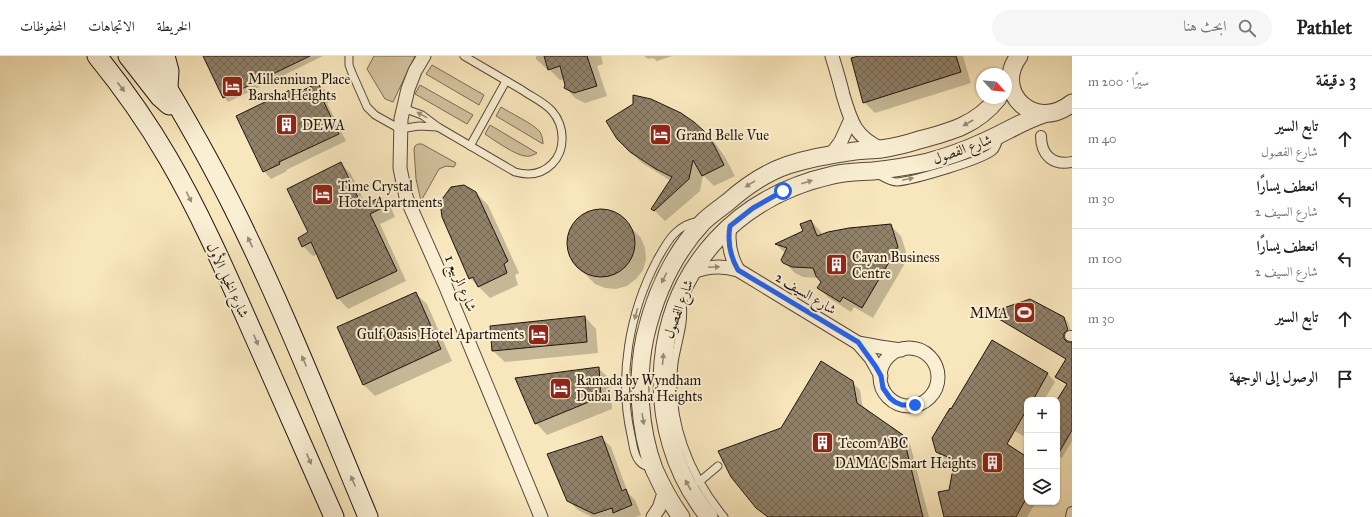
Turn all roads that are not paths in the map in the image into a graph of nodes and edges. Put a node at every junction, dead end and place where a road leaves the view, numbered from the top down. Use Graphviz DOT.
graph roads {
  1 [pos="97,56"];
  2 [pos="128,56"];
  3 [pos="148,56"];
  4 [pos="165,56"];
  5 [pos="349,56"];
  6 [pos="424,56"];
  7 [pos="464,56"];
  8 [pos="832,56"];
  9 [pos="1019,56"];
  10 [pos="1011,68"];
  11 [pos="506,81"];
  12 [pos="1012,88"];
  13 [pos="168,89"];
  14 [pos="1072,103"];
  15 [pos="992,104"];
  16 [pos="403,108"];
  17 [pos="182,113"];
  18 [pos="1044,114"];
  19 [pos="851,119"];
  20 [pos="438,127"];
  21 [pos="400,129"];
  22 [pos="1041,136"];
  23 [pos="470,146"];
  24 [pos="882,149"];
  25 [pos="831,155"];
  26 [pos="1072,164"];
  27 [pos="730,226"];
  28 [pos="738,270"];
  29 [pos="691,273"];
  30 [pos="681,292"];
  31 [pos="858,342"];
  32 [pos="901,350"];
  33 [pos="881,376"];
  34 [pos="718,466"];
  35 [pos="699,482"];
  36 [pos="665,490"];
  37 [pos="1072,512"];
  38 [pos="334,517"];
  39 [pos="368,517"];
  40 [pos="541,517"];
  41 [pos="653,517"];
  42 [pos="681,517"];
  43 [pos="710,517"];
  44 [pos="724,517"];
  45 [pos="1071,517"];
  1 -- 38 [label="main road, شارع الخيل الأول, one-way"];
  2 -- 17 [label="main road"];
  3 -- 13 [label="main road"];
  4 -- 13 [label="main road"];
  5 -- 21 [label="lane"];
  6 -- 16 [label="street, شارع الربيع 1"];
  7 -- 11 [label="lane"];
  8 -- 19 [label="street"];
  9 -- 10 [label="street"];
  11 -- 23 [label="lane"];
  11 -- 23 [label="lane"];
  12 -- 18 [label="street"];
  13 -- 17 [label="main road"];
  14 -- 18 [label="street, شارع الفصول"];
  15 -- 24 [label="street, شارع الفصول, one-way"];
  20 -- 16 [label="lane, one-way"];
  16 -- 21 [label="street, شارع الربيع 1"];
  39 -- 17 [label="main road, one-way"];
  27 -- 18 [label="street, شارع الفصول, one-way"];
  19 -- 24 [label="street"];
  19 -- 25 [label="street"];
  20 -- 21 [label="lane"];
  20 -- 23 [label="lane"];
  21 -- 40 [label="street, شارع الربيع 1"];
  22 -- 26 [label="street"];
  24 -- 25 [label="street, شارع الفصول"];
  25 -- 36 [label="street, شارع الفصول, one-way"];
  27 -- 28 [label="street"];
  27 -- 29 [label="street, شارع الفصول"];
  29 -- 28 [label="street, شارع السيف 2, one-way"];
  28 -- 31 [label="street, شارع السيف 2"];
  29 -- 30 [label="street, شارع الفصول"];
  30 -- 35 [label="lane"];
  43 -- 30 [label="street, شارع الفصول, one-way"];
  31 -- 32 [label="street, شارع السيف 2"];
  31 -- 33 [label="street, شارع السيف 2"];
  32 -- 33 [label="street"];
  32 -- 33 [label="street"];
  34 -- 35 [label="lane"];
  35 -- 44 [label="lane"];
  36 -- 41 [label="street"];
  36 -- 42 [label="street, شارع الفصول"];
  37 -- 45 [label="street"];
}
